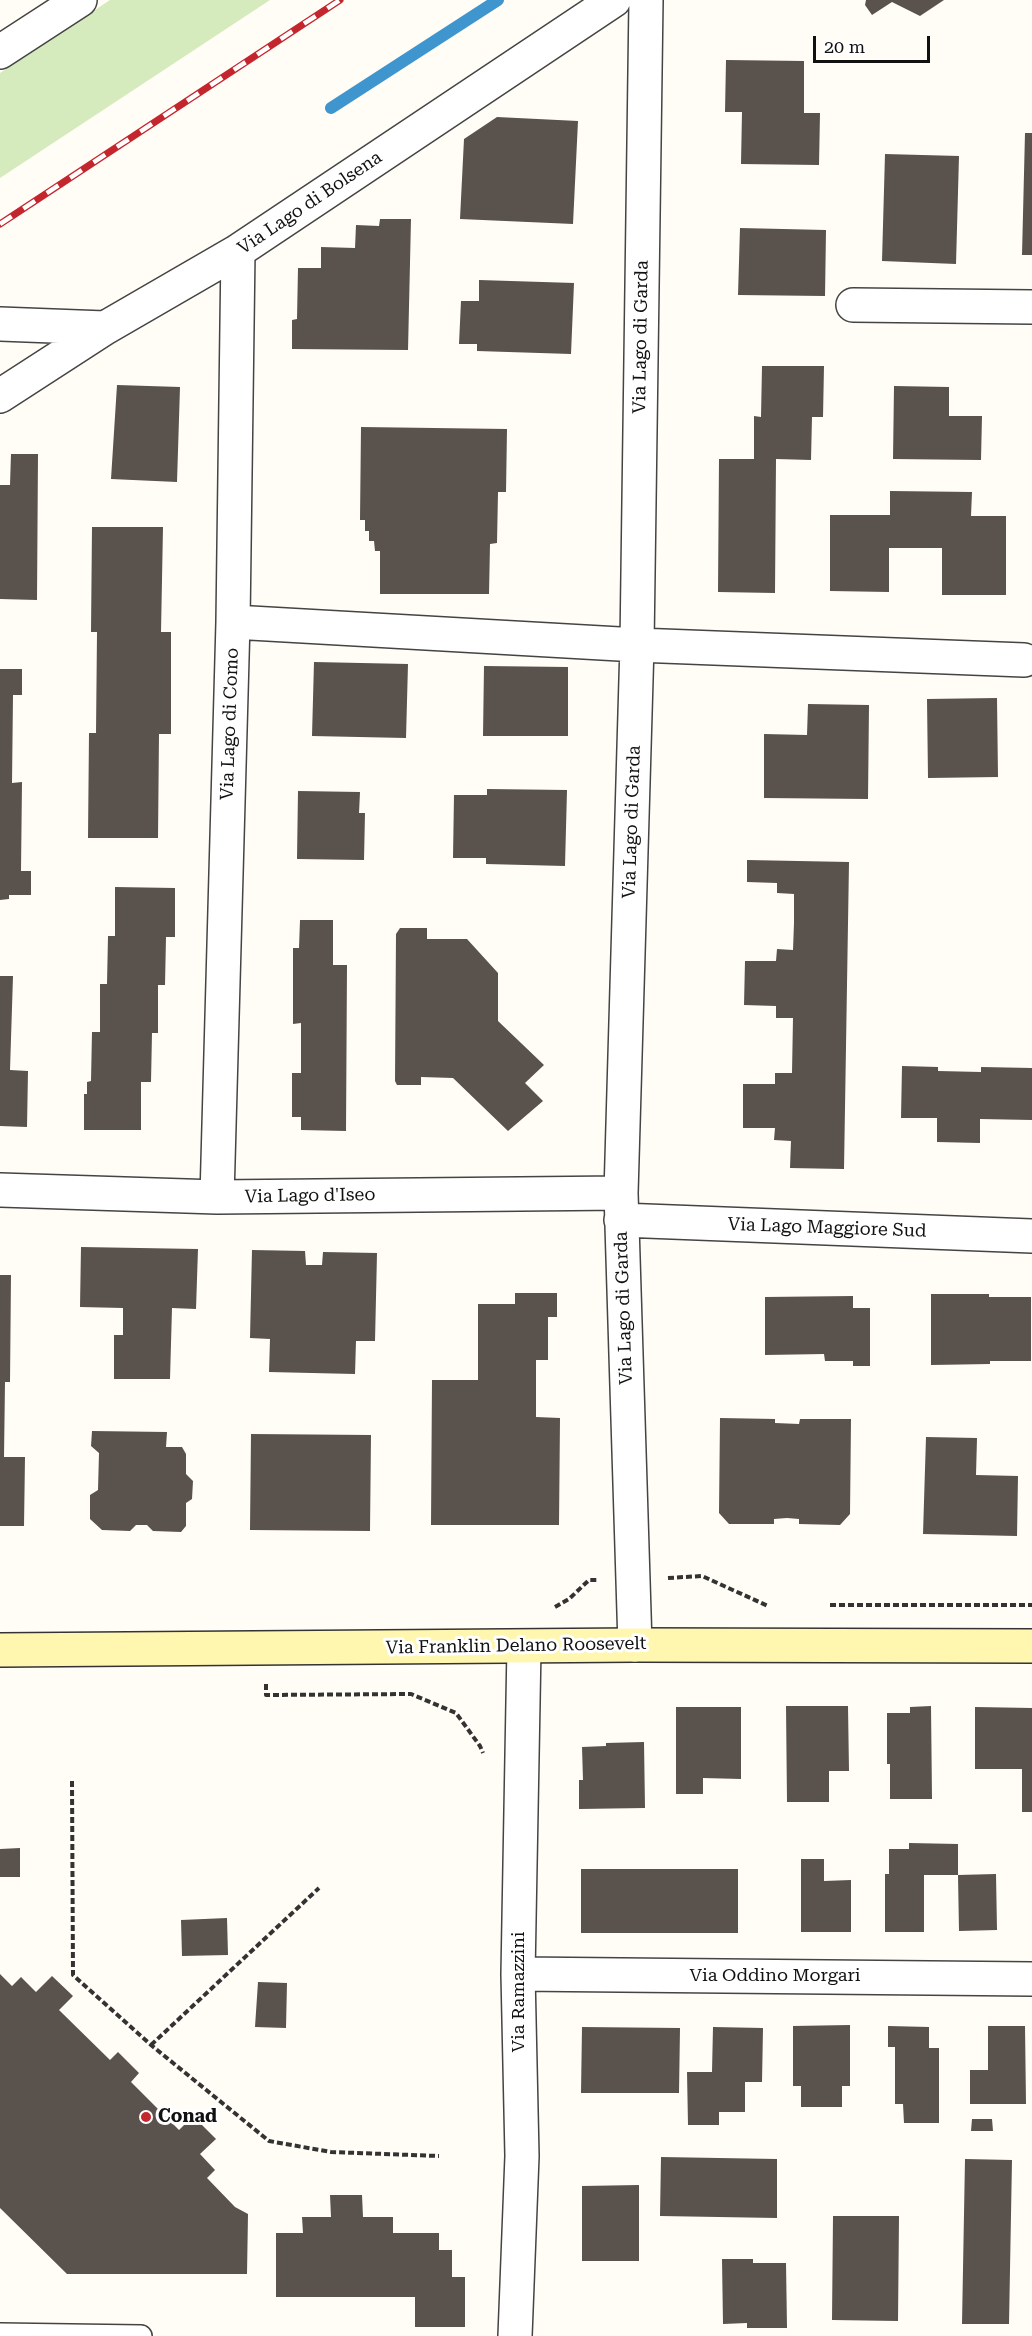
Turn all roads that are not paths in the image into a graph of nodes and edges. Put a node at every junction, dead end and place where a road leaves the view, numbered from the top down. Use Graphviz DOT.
graph roads {
  1 [pos="80,0"];
  2 [pos="614,0"];
  3 [pos="646,0"];
  4 [pos="0,52"];
  5 [pos="238,251"];
  6 [pos="853,305"];
  7 [pos="1032,307"];
  8 [pos="0,324"];
  9 [pos="105,328"];
  10 [pos="0,396"];
  11 [pos="233,622"];
  12 [pos="637,645"];
  13 [pos="1024,660"];
  14 [pos="0,1190"];
  15 [pos="216,1197"];
  16 [pos="621,1206"];
  17 [pos="1032,1236"];
  18 [pos="635,1645"];
  19 [pos="1032,1646"];
  20 [pos="524,1647"];
  21 [pos="0,1650"];
  22 [pos="518,1974"];
  23 [pos="1032,1979"];
  24 [pos="0,2334"];
  25 [pos="141,2336"];
  26 [pos="515,2336"];
  1 -- 4 [label="street"];
  2 -- 5 [label="street, Via Lago di Bolsena"];
  3 -- 12 [label="street, Via Lago di Garda"];
  5 -- 9 [label="street, Via Lago di Bolsena"];
  5 -- 11 [label="street, Via Lago di Como"];
  6 -- 7 [label="street"];
  8 -- 9 [label="street"];
  9 -- 10 [label="street, Via Lago di Bolsena"];
  11 -- 12 [label="street"];
  11 -- 15 [label="street, Via Lago di Como"];
  12 -- 13 [label="street"];
  12 -- 16 [label="street, Via Lago di Garda"];
  14 -- 15 [label="street, Via Lago d'Iseo"];
  15 -- 16 [label="street, Via Lago d'Iseo"];
  16 -- 17 [label="street, Via Lago Maggiore Sud"];
  16 -- 18 [label="street, Via Lago di Garda"];
  18 -- 19 [label="main road, Via Franklin Delano Roosevelt"];
  18 -- 20 [label="main road, Via Franklin Delano Roosevelt"];
  20 -- 21 [label="main road, Via Franklin Delano Roosevelt"];
  20 -- 22 [label="street, Via Ramazzini"];
  22 -- 23 [label="street, Via Oddino Morgari"];
  22 -- 26 [label="street, Via Ramazzini"];
  24 -- 25 [label="lane"];
}
